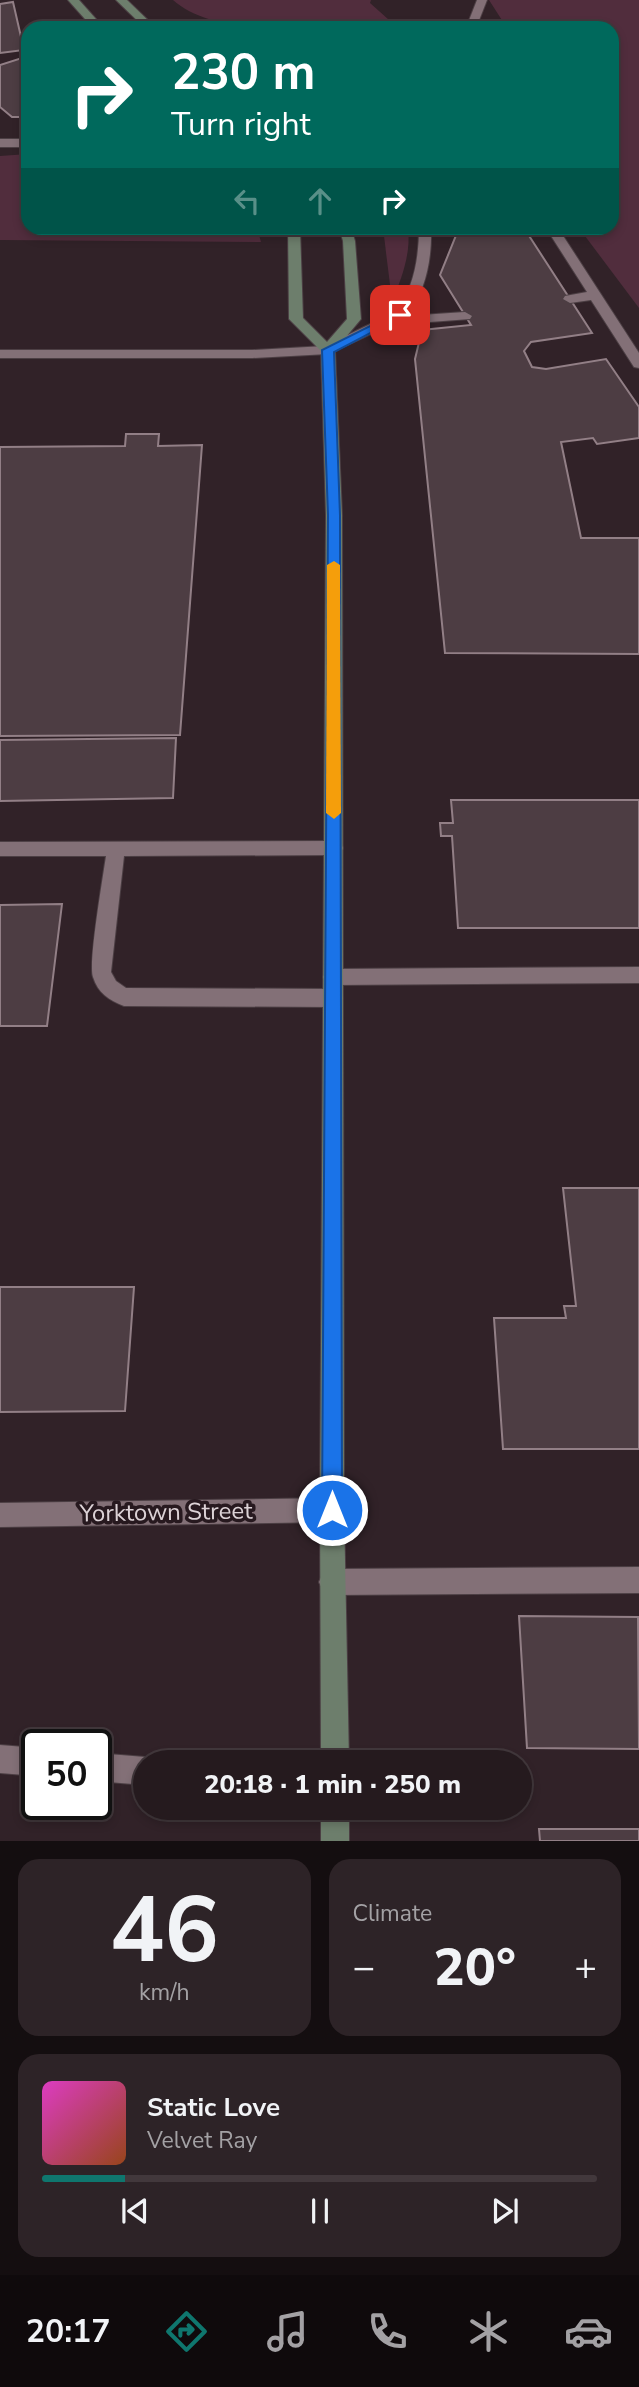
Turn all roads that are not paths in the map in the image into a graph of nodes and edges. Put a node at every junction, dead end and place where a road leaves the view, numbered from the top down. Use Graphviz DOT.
graph roads {
  1 [pos="73,0"];
  2 [pos="121,0"];
  3 [pos="482,0"];
  4 [pos="92,21"];
  5 [pos="144,21"];
  6 [pos="474,21"];
  7 [pos="0,143"];
  8 [pos="21,143"];
  9 [pos="294,235"];
  10 [pos="347,235"];
  11 [pos="425,235"];
  12 [pos="556,235"];
  13 [pos="595,295"];
  14 [pos="570,299"];
  15 [pos="465,316"];
  16 [pos="385,321"];
  17 [pos="328,350"];
  18 [pos="0,354"];
  19 [pos="639,364"];
  20 [pos="334,848"];
  21 [pos="0,849"];
  22 [pos="116,849"];
  23 [pos="639,975"];
  24 [pos="333,988"];
  25 [pos="332,1510"];
  26 [pos="0,1515"];
  27 [pos="639,1580"];
  28 [pos="332,1581"];
  29 [pos="335,1750"];
  30 [pos="0,1759"];
  31 [pos="21,1761"];
  32 [pos="112,1768"];
  33 [pos="133,1769"];
  34 [pos="335,1820"];
  35 [pos="335,1841"];
  1 -- 4 [label="main road"];
  2 -- 5 [label="main road"];
  3 -- 6 [label="street"];
  7 -- 8 [label="street"];
  9 -- 17 [label="main road"];
  10 -- 17 [label="main road"];
  11 -- 16 [label="street"];
  12 -- 13 [label="street"];
  13 -- 14 [label="street"];
  13 -- 19 [label="street"];
  15 -- 16 [label="street"];
  16 -- 17 [label="street"];
  17 -- 18 [label="street"];
  17 -- 20 [label="main road"];
  20 -- 22 [label="street"];
  20 -- 24 [label="main road"];
  21 -- 22 [label="street"];
  22 -- 24 [label="street"];
  23 -- 24 [label="street"];
  24 -- 25 [label="main road"];
  25 -- 26 [label="street, Yorktown Street"];
  25 -- 28 [label="main road"];
  27 -- 28 [label="street"];
  28 -- 29 [label="main road"];
  30 -- 31 [label="street"];
  32 -- 33 [label="street"];
  34 -- 35 [label="main road"];
}
